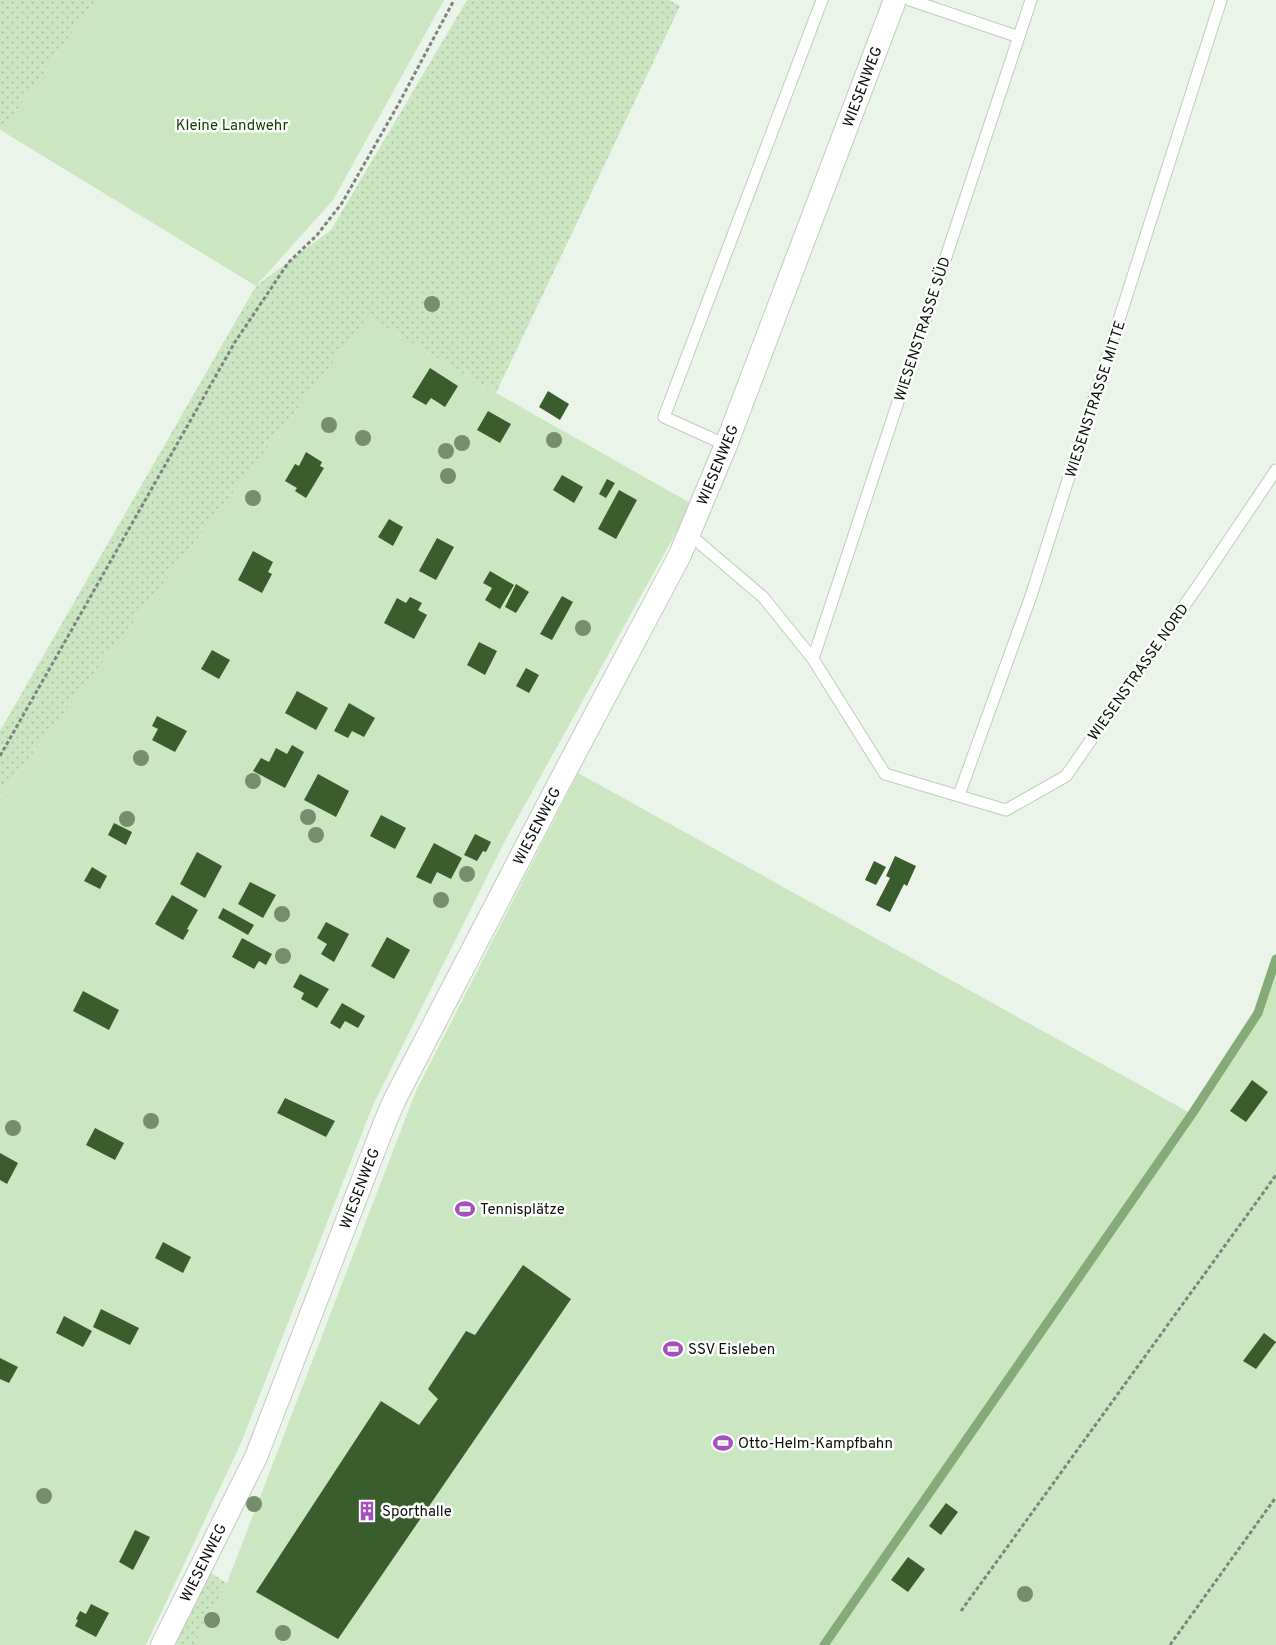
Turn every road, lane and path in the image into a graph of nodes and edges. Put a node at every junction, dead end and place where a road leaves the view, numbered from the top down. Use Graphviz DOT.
graph roads {
  1 [pos="454,0"];
  2 [pos="822,0"];
  3 [pos="895,0"];
  4 [pos="910,0"];
  5 [pos="1032,0"];
  6 [pos="1221,0"];
  7 [pos="1019,37"];
  8 [pos="726,446"];
  9 [pos="1276,470"];
  10 [pos="690,534"];
  11 [pos="813,659"];
  12 [pos="0,756"];
  13 [pos="959,795"];
  14 [pos="1276,1175"];
  15 [pos="1276,1497"];
  16 [pos="960,1611"];
  17 [pos="162,1645"];
  18 [pos="1170,1645"];
  1 -- 12 [label="path"];
  2 -- 8 [label="lane"];
  3 -- 8 [label="street, WIESENWEG"];
  4 -- 7 [label="lane"];
  5 -- 7 [label="lane, WIESENSTRASSE SÜD"];
  6 -- 13 [label="lane, WIESENSTRASSE MITTE"];
  7 -- 11 [label="lane, WIESENSTRASSE SÜD"];
  8 -- 10 [label="street, WIESENWEG"];
  9 -- 13 [label="lane, WIESENSTRASSE NORD"];
  10 -- 11 [label="lane, WIESENSTRASSE NORD"];
  10 -- 17 [label="street, WIESENWEG"];
  11 -- 13 [label="lane, WIESENSTRASSE NORD"];
  14 -- 16 [label="path"];
  15 -- 18 [label="path"];
}
